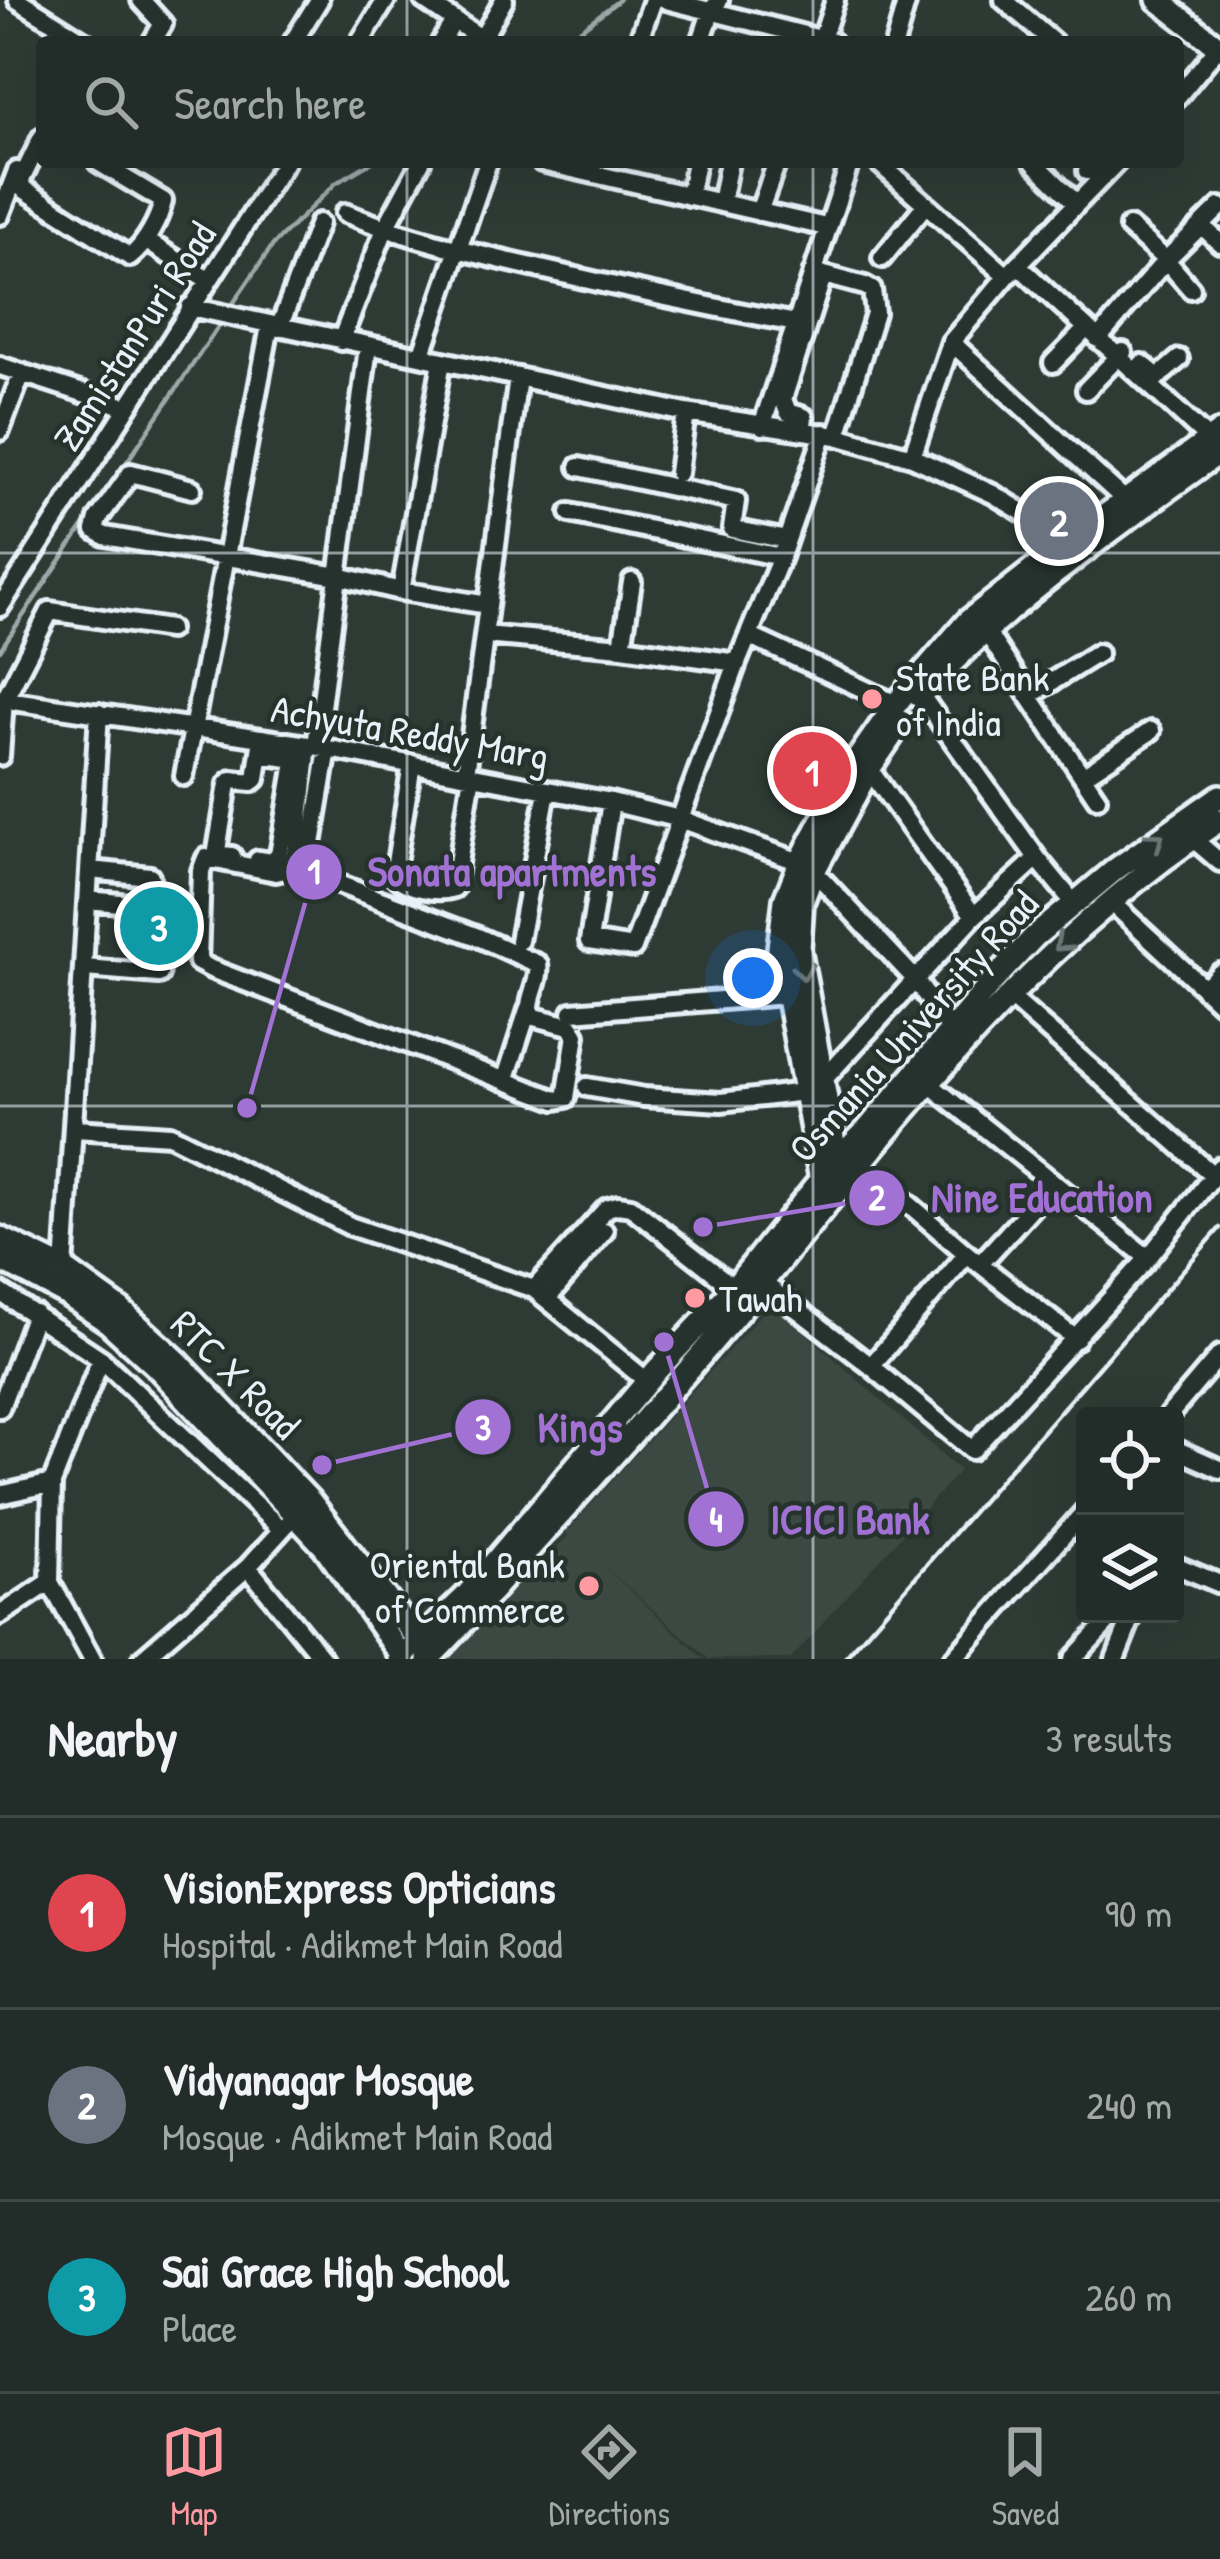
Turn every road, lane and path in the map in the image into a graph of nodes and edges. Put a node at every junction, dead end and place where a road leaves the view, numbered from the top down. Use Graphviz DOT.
graph roads {
  1 [pos="18,0"];
  2 [pos="141,0"];
  3 [pos="386,0"];
  4 [pos="424,0"];
  5 [pos="504,0"];
  6 [pos="653,0"];
  7 [pos="665,0"];
  8 [pos="835,0"];
  9 [pos="907,0"];
  10 [pos="1004,0"];
  11 [pos="1158,0"];
  12 [pos="311,2"];
  13 [pos="715,6"];
  14 [pos="454,21"];
  15 [pos="76,36"];
  16 [pos="156,36"];
  17 [pos="296,36"];
  18 [pos="364,36"];
  19 [pos="445,36"];
  20 [pos="475,36"];
  21 [pos="483,36"];
  22 [pos="640,36"];
  23 [pos="703,36"];
  24 [pos="809,36"];
  25 [pos="826,36"];
  26 [pos="898,36"];
  27 [pos="1046,36"];
  28 [pos="1220,47"];
  29 [pos="1184,89"];
  30 [pos="36,132"];
  31 [pos="36,149"];
  32 [pos="108,168"];
  33 [pos="282,168"];
  34 [pos="418,168"];
  35 [pos="486,168"];
  36 [pos="695,168"];
  37 [pos="728,168"];
  38 [pos="775,168"];
  39 [pos="848,168"];
  40 [pos="885,168"];
  41 [pos="1040,168"];
  42 [pos="1103,168"];
  43 [pos="615,170"];
  44 [pos="690,189"];
  45 [pos="722,196"];
  46 [pos="1076,203"];
  47 [pos="926,204"];
  48 [pos="1220,207"];
  49 [pos="759,212"];
  50 [pos="345,213"];
  51 [pos="0,215"];
  52 [pos="319,223"];
  53 [pos="1130,226"];
  54 [pos="1202,226"];
  55 [pos="826,227"];
  56 [pos="385,229"];
  57 [pos="145,240"];
  58 [pos="1220,243"];
  59 [pos="457,249"];
  60 [pos="882,258"];
  61 [pos="1166,260"];
  62 [pos="1013,271"];
  63 [pos="818,273"];
  64 [pos="208,280"];
  65 [pos="1191,289"];
  66 [pos="199,309"];
  67 [pos="796,323"];
  68 [pos="274,327"];
  69 [pos="1092,334"];
  70 [pos="341,341"];
  71 [pos="951,342"];
  72 [pos="368,346"];
  73 [pos="421,356"];
  74 [pos="1118,357"];
  75 [pos="1179,359"];
  76 [pos="442,361"];
  77 [pos="1053,363"];
  78 [pos="0,366"];
  79 [pos="1145,370"];
  80 [pos="21,376"];
  81 [pos="518,377"];
  82 [pos="1086,390"];
  83 [pos="126,407"];
  84 [pos="686,413"];
  85 [pos="762,426"];
  86 [pos="0,431"];
  87 [pos="802,431"];
  88 [pos="831,435"];
  89 [pos="1216,442"];
  90 [pos="912,457"];
  91 [pos="579,467"];
  92 [pos="678,473"];
  93 [pos="192,489"];
  94 [pos="1125,500"];
  95 [pos="570,514"];
  96 [pos="1070,541"];
  97 [pos="784,548"];
  98 [pos="226,557"];
  99 [pos="338,576"];
  100 [pos="632,582"];
  101 [pos="401,592"];
  102 [pos="488,605"];
  103 [pos="0,607"];
  104 [pos="169,629"];
  105 [pos="985,630"];
  106 [pos="484,634"];
  107 [pos="749,636"];
  108 [pos="622,647"];
  109 [pos="1098,653"];
  110 [pos="737,663"];
  111 [pos="920,694"];
  112 [pos="1029,696"];
  113 [pos="2,700"];
  114 [pos="896,704"];
  115 [pos="100,713"];
  116 [pos="192,728"];
  117 [pos="1151,731"];
  118 [pos="261,746"];
  119 [pos="309,749"];
  120 [pos="0,756"];
  121 [pos="412,764"];
  122 [pos="869,769"];
  123 [pos="469,775"];
  124 [pos="184,776"];
  125 [pos="1083,776"];
  126 [pos="547,791"];
  127 [pos="1220,796"];
  128 [pos="1096,798"];
  129 [pos="611,802"];
  130 [pos="680,819"];
  131 [pos="1220,820"];
  132 [pos="1192,838"];
  133 [pos="1037,858"];
  134 [pos="1220,862"];
  135 [pos="304,864"];
  136 [pos="807,866"];
  137 [pos="90,870"];
  138 [pos="150,876"];
  139 [pos="88,900"];
  140 [pos="1073,902"];
  141 [pos="1110,902"];
  142 [pos="162,907"];
  143 [pos="974,916"];
  144 [pos="519,941"];
  145 [pos="85,968"];
  146 [pos="159,974"];
  147 [pos="1220,974"];
  148 [pos="914,978"];
  149 [pos="1204,989"];
  150 [pos="785,995"];
  151 [pos="1009,996"];
  152 [pos="1220,1004"];
  153 [pos="528,1010"];
  154 [pos="572,1012"];
  155 [pos="950,1030"];
  156 [pos="824,1079"];
  157 [pos="505,1081"];
  158 [pos="928,1083"];
  159 [pos="587,1087"];
  160 [pos="804,1091"];
  161 [pos="831,1125"];
  162 [pos="74,1129"];
  163 [pos="867,1130"];
  164 [pos="848,1162"];
  165 [pos="1217,1171"];
  166 [pos="1054,1183"];
  167 [pos="826,1189"];
  168 [pos="604,1232"];
  169 [pos="0,1238"];
  170 [pos="1148,1258"];
  171 [pos="0,1259"];
  172 [pos="973,1259"];
  173 [pos="64,1269"];
  174 [pos="762,1282"];
  175 [pos="734,1288"];
  176 [pos="0,1292"];
  177 [pos="541,1294"];
  178 [pos="35,1313"];
  179 [pos="114,1316"];
  180 [pos="1076,1339"];
  181 [pos="1220,1355"];
  182 [pos="101,1359"];
  183 [pos="871,1366"];
  184 [pos="647,1381"];
  185 [pos="1176,1407"];
  186 [pos="0,1408"];
  187 [pos="1184,1452"];
  188 [pos="1220,1468"];
  189 [pos="52,1483"];
  190 [pos="0,1495"];
  191 [pos="289,1522"];
  192 [pos="1076,1524"];
  193 [pos="248,1567"];
  194 [pos="1184,1569"];
  195 [pos="50,1582"];
  196 [pos="1220,1584"];
  197 [pos="0,1615"];
  198 [pos="1107,1623"];
  199 [pos="1129,1623"];
  200 [pos="414,1655"];
  201 [pos="92,1659"];
  202 [pos="142,1659"];
  203 [pos="323,1659"];
  204 [pos="953,1659"];
  205 [pos="1073,1659"];
  206 [pos="1115,1659"];
  1 -- 15 [label="street"];
  2 -- 16 [label="street"];
  3 -- 18 [label="street"];
  4 -- 14 [label="street"];
  5 -- 21 [label="street"];
  6 -- 22 [label="street"];
  7 -- 13 [label="street"];
  8 -- 25 [label="street"];
  9 -- 26 [label="street"];
  10 -- 27 [label="street"];
  11 -- 28 [label="main road"];
  12 -- 17 [label="street"];
  13 -- 23 [label="street"];
  13 -- 24 [label="street"];
  14 -- 19 [label="street"];
  14 -- 20 [label="street"];
  28 -- 29 [label="street"];
  30 -- 51 [label="street"];
  31 -- 57 [label="street"];
  32 -- 57 [label="street"];
  33 -- 64 [label="street, ZamistanPuri Road"];
  34 -- 56 [label="street"];
  35 -- 59 [label="street"];
  36 -- 44 [label="street"];
  37 -- 45 [label="street"];
  38 -- 49 [label="street"];
  39 -- 55 [label="street"];
  40 -- 47 [label="street"];
  41 -- 46 [label="street"];
  42 -- 46 [label="street"];
  43 -- 44 [label="street"];
  44 -- 45 [label="street"];
  45 -- 49 [label="street"];
  46 -- 62 [label="street"];
  47 -- 60 [label="street"];
  47 -- 62 [label="street"];
  48 -- 54 [label="street"];
  49 -- 55 [label="street"];
  50 -- 56 [label="street"];
  52 -- 68 [label="street"];
  53 -- 61 [label="street"];
  54 -- 58 [label="street"];
  54 -- 61 [label="street"];
  55 -- 63 [label="street"];
  56 -- 59 [label="street"];
  56 -- 70 [label="street"];
  57 -- 64 [label="street"];
  59 -- 67 [label="street"];
  59 -- 73 [label="street"];
  61 -- 65 [label="street"];
  61 -- 69 [label="street"];
  62 -- 69 [label="street"];
  62 -- 71 [label="street"];
  63 -- 67 [label="street"];
  63 -- 87 [label="street"];
  63 -- 88 [label="street"];
  64 -- 66 [label="street, ZamistanPuri Road"];
  66 -- 68 [label="street"];
  66 -- 83 [label="street, ZamistanPuri Road"];
  67 -- 85 [label="street"];
  68 -- 70 [label="street"];
  68 -- 98 [label="street"];
  69 -- 74 [label="street"];
  69 -- 77 [label="street"];
  70 -- 72 [label="street"];
  71 -- 90 [label="street"];
  71 -- 94 [label="street"];
  72 -- 73 [label="street"];
  72 -- 99 [label="street"];
  73 -- 76 [label="street"];
  74 -- 79 [label="street"];
  74 -- 82 [label="street"];
  75 -- 79 [label="street"];
  76 -- 81 [label="street"];
  76 -- 101 [label="street"];
  78 -- 80 [label="street"];
  79 -- 89 [label="street"];
  80 -- 83 [label="street"];
  80 -- 86 [label="street"];
  81 -- 84 [label="street"];
  81 -- 102 [label="street"];
  83 -- 103 [label="street, ZamistanPuri Road"];
  84 -- 85 [label="street"];
  84 -- 92 [label="street"];
  85 -- 87 [label="street"];
  87 -- 88 [label="street"];
  88 -- 90 [label="street"];
  88 -- 97 [label="street"];
  89 -- 94 [label="main road"];
  89 -- 105 [label="main road"];
  90 -- 96 [label="street"];
  91 -- 97 [label="street"];
  93 -- 98 [label="street"];
  94 -- 96 [label="main road"];
  95 -- 97 [label="street"];
  96 -- 114 [label="main road"];
  97 -- 107 [label="street"];
  98 -- 99 [label="street"];
  98 -- 116 [label="street"];
  99 -- 101 [label="street"];
  99 -- 119 [label="street"];
  100 -- 108 [label="street"];
  101 -- 102 [label="street"];
  102 -- 106 [label="street"];
  104 -- 113 [label="street"];
  105 -- 111 [label="main road"];
  105 -- 112 [label="street"];
  106 -- 108 [label="street"];
  106 -- 123 [label="street"];
  107 -- 110 [label="street"];
  107 -- 114 [label="street"];
  108 -- 110 [label="street"];
  109 -- 112 [label="street"];
  110 -- 130 [label="street"];
  111 -- 122 [label="main road"];
  111 -- 133 [label="street"];
  112 -- 125 [label="street"];
  113 -- 115 [label="street, Achyuta Reddy Marg"];
  113 -- 120 [label="street"];
  114 -- 136 [label="main road"];
  115 -- 116 [label="street, Achyuta Reddy Marg"];
  115 -- 137 [label="street"];
  116 -- 118 [label="street, Achyuta Reddy Marg"];
  116 -- 124 [label="street"];
  117 -- 125 [label="street"];
  118 -- 119 [label="street, Achyuta Reddy Marg"];
  118 -- 119 [label="street"];
  119 -- 121 [label="street, Achyuta Reddy Marg"];
  119 -- 135 [label="street"];
  121 -- 123 [label="street, Achyuta Reddy Marg"];
  121 -- 123 [label="street"];
  122 -- 136 [label="main road"];
  122 -- 143 [label="street"];
  123 -- 126 [label="street, Achyuta Reddy Marg"];
  125 -- 128 [label="street"];
  126 -- 129 [label="street, Achyuta Reddy Marg"];
  126 -- 144 [label="street"];
  140 -- 127 [label="main road, Osmania University Road, one-way"];
  129 -- 130 [label="street, Achyuta Reddy Marg"];
  129 -- 130 [label="street"];
  130 -- 136 [label="street, Achyuta Reddy Marg"];
  131 -- 132 [label="main road, Osmania University Road"];
  132 -- 134 [label="street"];
  132 -- 141 [label="main road, Osmania University Road"];
  133 -- 140 [label="street"];
  133 -- 143 [label="street"];
  135 -- 153 [label="street"];
  135 -- 157 [label="street"];
  136 -- 148 [label="street"];
  136 -- 150 [label="main road"];
  136 -- 156 [label="main road, one-way"];
  137 -- 138 [label="street"];
  137 -- 139 [label="street"];
  139 -- 142 [label="street"];
  139 -- 145 [label="street"];
  140 -- 155 [label="main road, Osmania University Road"];
  141 -- 149 [label="street"];
  141 -- 151 [label="main road, Osmania University Road, one-way"];
  143 -- 148 [label="street"];
  145 -- 146 [label="street"];
  145 -- 162 [label="street"];
  147 -- 149 [label="street"];
  148 -- 155 [label="street"];
  148 -- 156 [label="street"];
  149 -- 152 [label="street"];
  150 -- 154 [label="street"];
  150 -- 160 [label="main road"];
  151 -- 158 [label="main road, Osmania University Road"];
  151 -- 165 [label="street"];
  153 -- 157 [label="street"];
  153 -- 157 [label="street"];
  155 -- 163 [label="main road, Osmania University Road"];
  156 -- 161 [label="main road"];
  158 -- 164 [label="main road, Osmania University Road"];
  158 -- 166 [label="street"];
  159 -- 160 [label="street"];
  160 -- 167 [label="main road"];
  161 -- 163 [label="main road"];
  161 -- 164 [label="main road"];
  162 -- 173 [label="street"];
  162 -- 177 [label="street"];
  163 -- 164 [label="main road, Osmania University Road"];
  164 -- 167 [label="main road, Osmania University Road"];
  164 -- 172 [label="street"];
  165 -- 170 [label="street"];
  166 -- 170 [label="street"];
  166 -- 172 [label="street"];
  167 -- 174 [label="main road, Osmania University Road"];
  167 -- 175 [label="main road, Osmania University Road"];
  168 -- 177 [label="street"];
  169 -- 173 [label="main road, RTC X Road"];
  170 -- 180 [label="street"];
  171 -- 179 [label="main road, RTC X Road"];
  172 -- 180 [label="street"];
  172 -- 183 [label="street"];
  173 -- 179 [label="main road, RTC X Road"];
  174 -- 183 [label="street"];
  174 -- 200 [label="main road, Osmania University Road"];
  175 -- 177 [label="street"];
  175 -- 184 [label="main road, Osmania University Road"];
  176 -- 178 [label="street"];
  177 -- 184 [label="street"];
  178 -- 182 [label="street"];
  178 -- 186 [label="street"];
  179 -- 191 [label="main road, RTC X Road"];
  179 -- 200 [label="main road, RTC X Road"];
  180 -- 183 [label="street"];
  181 -- 185 [label="street"];
  182 -- 189 [label="street"];
  182 -- 191 [label="street"];
  184 -- 200 [label="main road, Osmania University Road"];
  187 -- 188 [label="street"];
  189 -- 190 [label="street"];
  189 -- 195 [label="street"];
  191 -- 193 [label="street"];
  191 -- 200 [label="main road, RTC X Road"];
  192 -- 204 [label="street"];
  193 -- 202 [label="street"];
  193 -- 203 [label="street"];
  194 -- 196 [label="street"];
  195 -- 197 [label="street"];
  195 -- 201 [label="street"];
  198 -- 205 [label="street"];
  199 -- 206 [label="street"];
}
